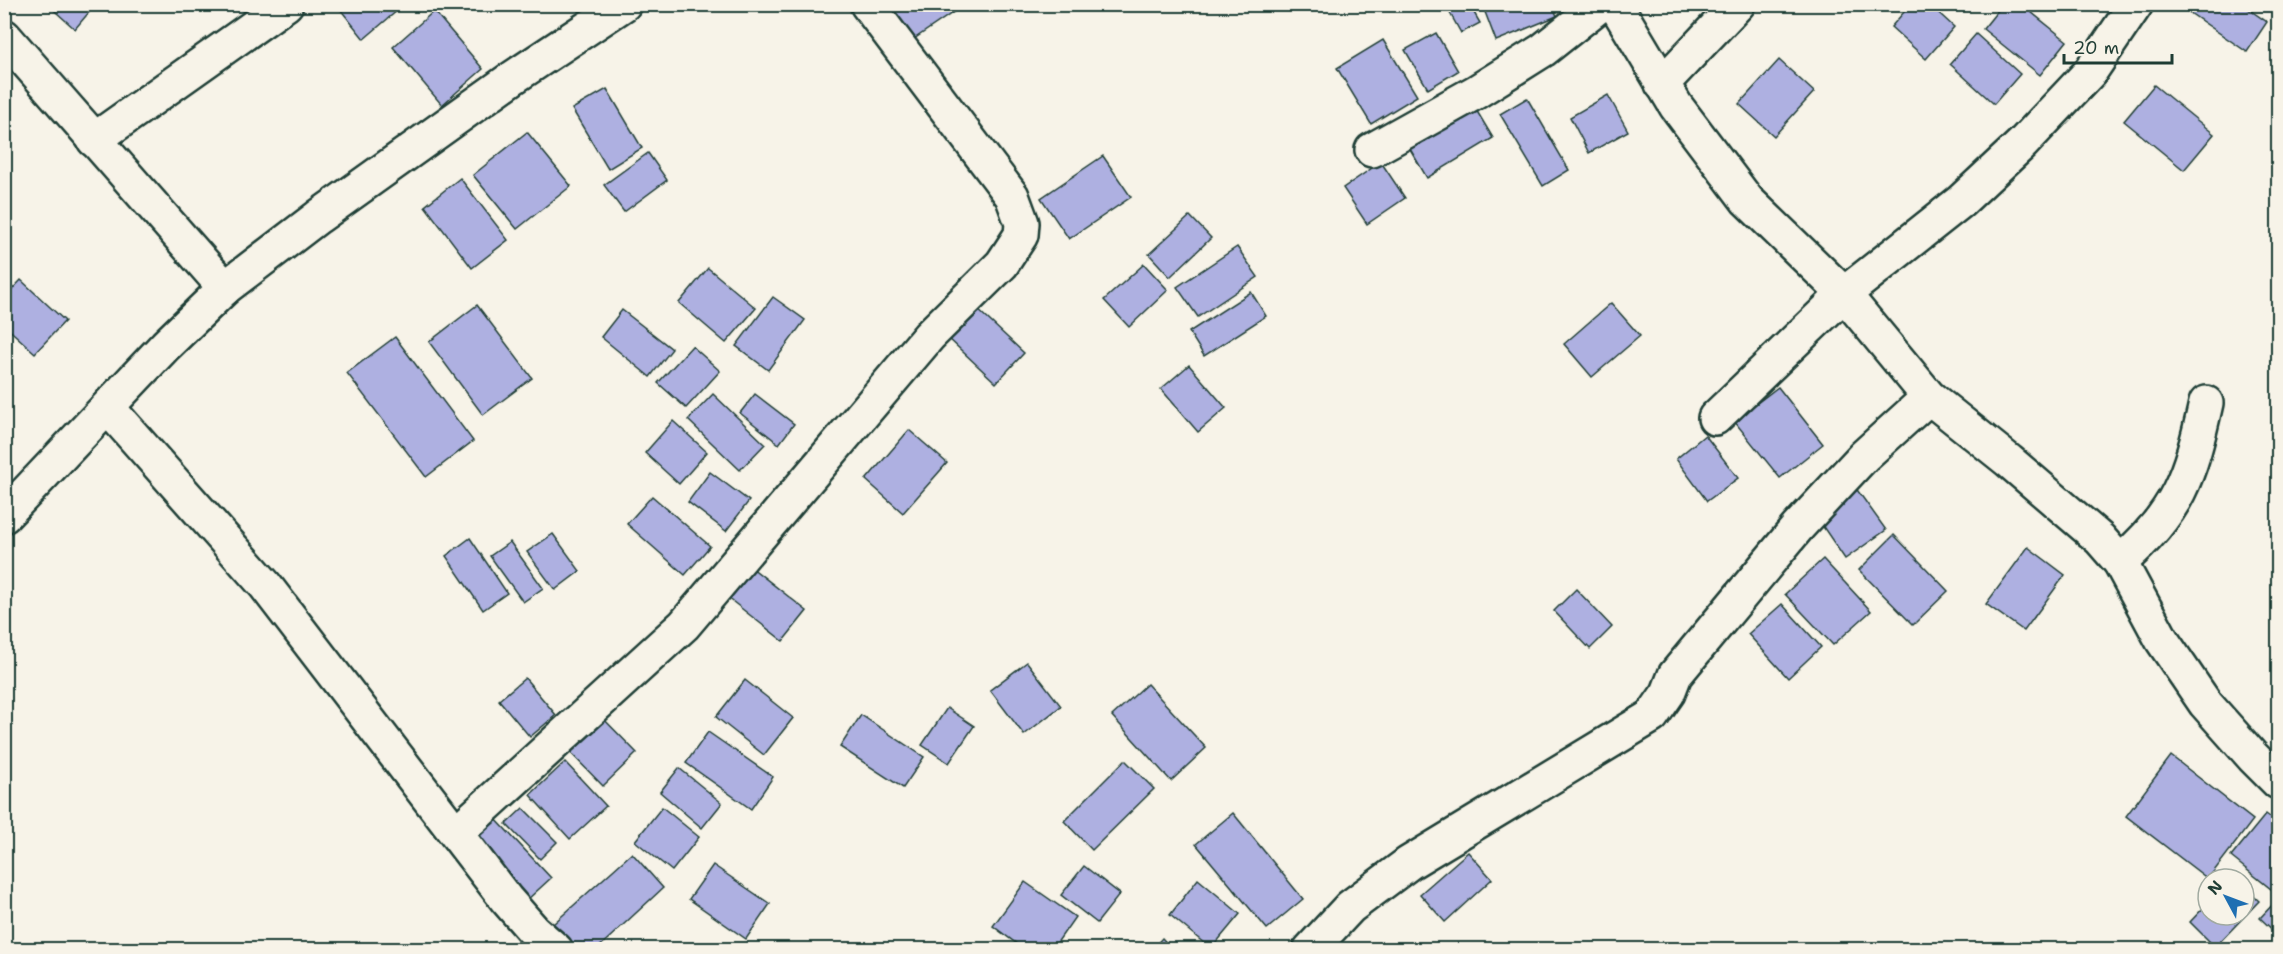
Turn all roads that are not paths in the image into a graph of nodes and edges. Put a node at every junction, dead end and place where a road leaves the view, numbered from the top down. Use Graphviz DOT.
graph roads {
  1 [pos="286,4"];
  2 [pos="624,4"];
  3 [pos="867,4"];
  4 [pos="1601,4"];
  5 [pos="1616,4"];
  6 [pos="1738,4"];
  7 [pos="2136,4"];
  8 [pos="4,36"];
  9 [pos="1662,84"];
  10 [pos="94,140"];
  11 [pos="1372,150"];
  12 [pos="225,288"];
  13 [pos="1844,294"];
  14 [pos="1929,397"];
  15 [pos="2206,404"];
  16 [pos="109,409"];
  17 [pos="1715,418"];
  18 [pos="4,516"];
  19 [pos="2120,562"];
  20 [pos="2278,782"];
  21 [pos="456,833"];
  22 [pos="556,950"];
  23 [pos="1310,950"];
  1 -- 10 [label="street"];
  2 -- 12 [label="street"];
  3 -- 21 [label="street"];
  4 -- 11 [label="street"];
  5 -- 9 [label="street"];
  6 -- 9 [label="street"];
  7 -- 13 [label="street"];
  8 -- 10 [label="street"];
  9 -- 13 [label="street"];
  10 -- 12 [label="street"];
  12 -- 16 [label="street"];
  13 -- 14 [label="street"];
  13 -- 17 [label="street"];
  14 -- 19 [label="street"];
  14 -- 23 [label="street"];
  15 -- 19 [label="street"];
  16 -- 18 [label="street"];
  16 -- 21 [label="street"];
  19 -- 20 [label="street"];
  21 -- 22 [label="street"];
}
